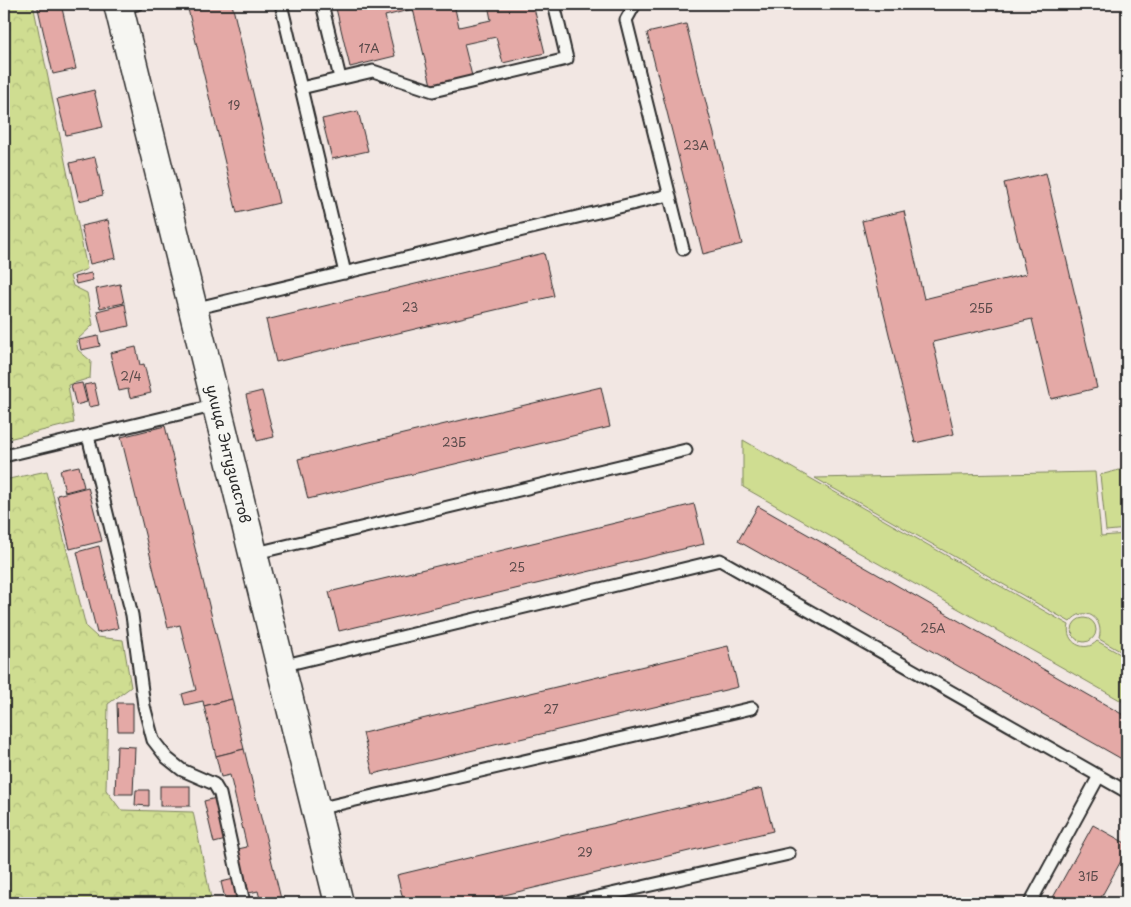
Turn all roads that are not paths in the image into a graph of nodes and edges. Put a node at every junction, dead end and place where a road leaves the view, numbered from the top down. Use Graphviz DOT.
graph roads {
  1 [pos="281,4"];
  2 [pos="322,4"];
  3 [pos="554,4"];
  4 [pos="635,4"];
  5 [pos="124,5"];
  6 [pos="340,78"];
  7 [pos="301,88"];
  8 [pos="669,195"];
  9 [pos="683,249"];
  10 [pos="345,273"];
  11 [pos="193,309"];
  12 [pos="217,405"];
  13 [pos="88,436"];
  14 [pos="686,450"];
  15 [pos="4,456"];
  16 [pos="252,554"];
  17 [pos="281,666"];
  18 [pos="752,708"];
  19 [pos="1099,776"];
  20 [pos="1127,792"];
  21 [pos="316,809"];
  22 [pos="789,854"];
  23 [pos="244,903"];
  24 [pos="339,903"];
  25 [pos="571,903"];
  26 [pos="1030,903"];
  1 -- 7 [label="lane"];
  2 -- 6 [label="lane"];
  3 -- 6 [label="lane"];
  4 -- 8 [label="lane"];
  5 -- 11 [label="main road, улица Энтузиастов"];
  6 -- 7 [label="lane"];
  7 -- 10 [label="lane"];
  8 -- 9 [label="lane"];
  8 -- 10 [label="lane"];
  10 -- 11 [label="lane"];
  11 -- 12 [label="main road, улица Энтузиастов"];
  12 -- 13 [label="lane"];
  12 -- 16 [label="main road, улица Энтузиастов"];
  13 -- 15 [label="lane"];
  13 -- 23 [label="lane"];
  14 -- 16 [label="lane"];
  16 -- 17 [label="main road, улица Энтузиастов"];
  17 -- 19 [label="lane"];
  17 -- 21 [label="main road, улица Энтузиастов"];
  18 -- 21 [label="lane"];
  19 -- 20 [label="lane"];
  19 -- 26 [label="lane"];
  21 -- 24 [label="main road, улица Энтузиастов"];
  22 -- 25 [label="lane"];
}
